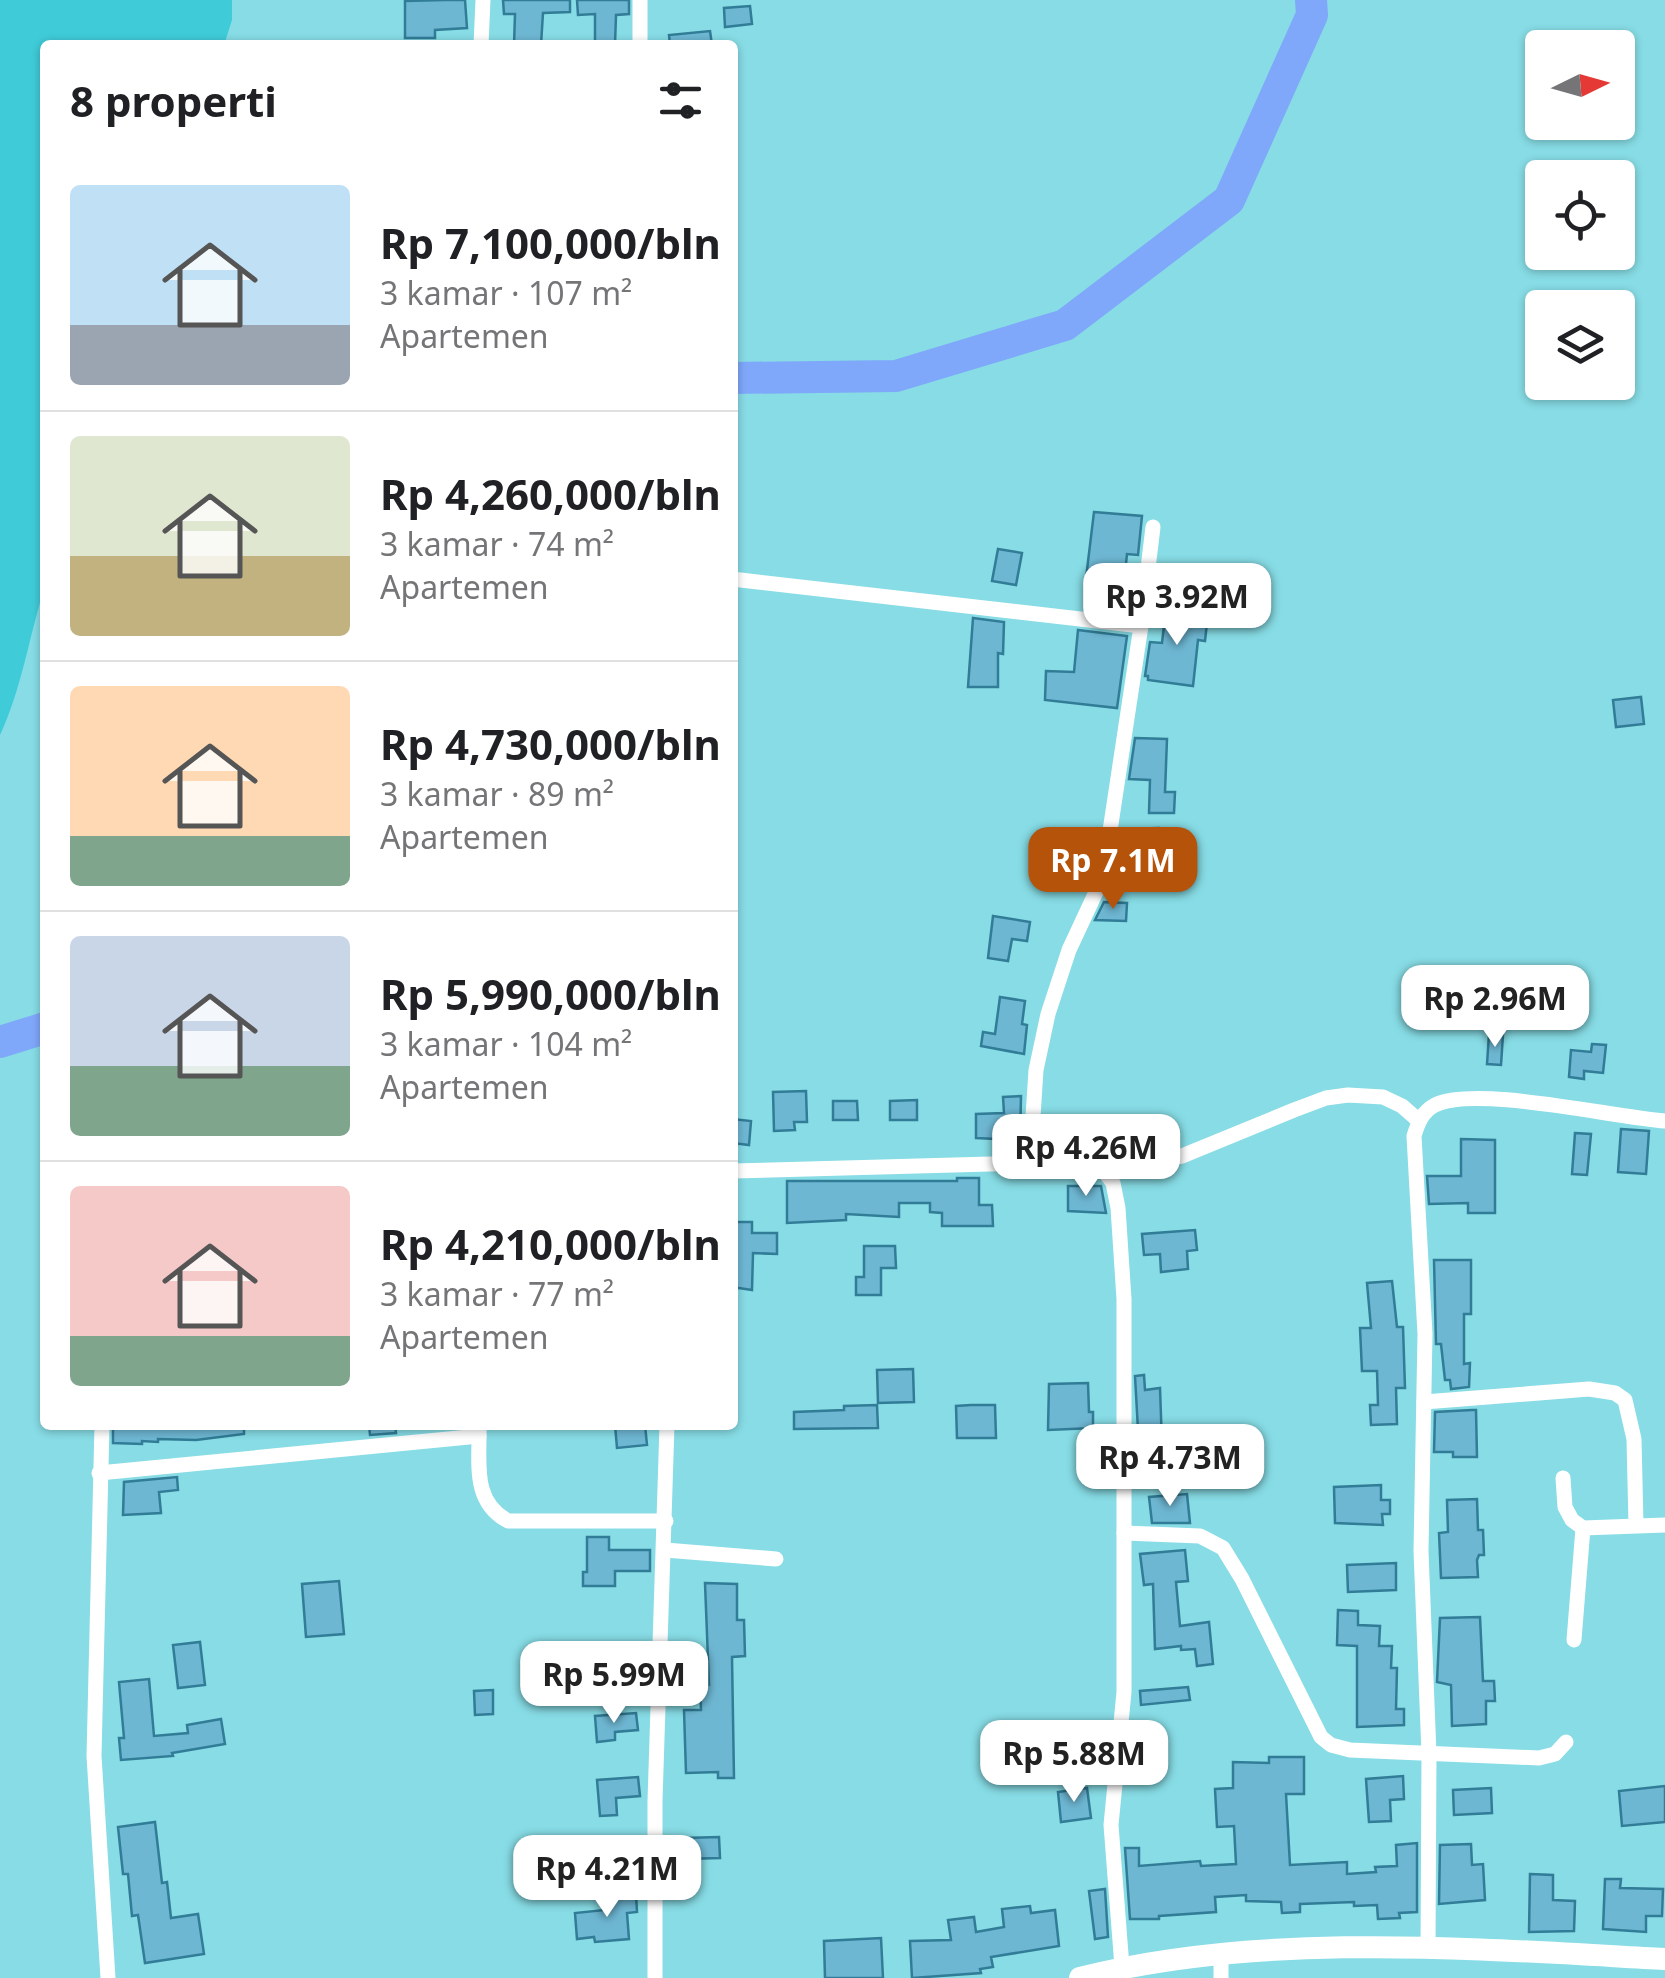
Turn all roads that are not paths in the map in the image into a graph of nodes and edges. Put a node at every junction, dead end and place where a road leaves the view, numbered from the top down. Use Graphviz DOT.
graph roads {
  1 [pos="483,0"];
  2 [pos="640,0"];
  3 [pos="481,40"];
  4 [pos="640,40"];
  5 [pos="1153,527"];
  6 [pos="738,580"];
  7 [pos="1141,626"];
  8 [pos="1418,1120"];
  9 [pos="1665,1121"];
  10 [pos="1030,1163"];
  11 [pos="738,1170"];
  12 [pos="1103,1170"];
  13 [pos="1424,1402"];
  14 [pos="102,1430"];
  15 [pos="479,1430"];
  16 [pos="667,1430"];
  17 [pos="100,1473"];
  18 [pos="1563,1478"];
  19 [pos="666,1520"];
  20 [pos="1636,1525"];
  21 [pos="1665,1525"];
  22 [pos="1583,1528"];
  23 [pos="1124,1533"];
  24 [pos="665,1550"];
  25 [pos="776,1559"];
  26 [pos="1574,1640"];
  27 [pos="1566,1742"];
  28 [pos="1428,1754"];
  29 [pos="1428,1950"];
  30 [pos="1665,1959"];
  31 [pos="1221,1966"];
  32 [pos="1122,1967"];
  33 [pos="108,1978"];
  34 [pos="655,1978"];
  35 [pos="1080,1978"];
  1 -- 3 [label="street"];
  2 -- 4 [label="street"];
  5 -- 7 [label="street"];
  6 -- 7 [label="street"];
  7 -- 10 [label="street"];
  8 -- 9 [label="street"];
  8 -- 12 [label="street"];
  8 -- 13 [label="street"];
  10 -- 11 [label="street"];
  10 -- 12 [label="street"];
  12 -- 23 [label="street"];
  13 -- 20 [label="street"];
  13 -- 28 [label="street"];
  14 -- 17 [label="street"];
  15 -- 17 [label="street"];
  15 -- 19 [label="street"];
  16 -- 19 [label="street"];
  17 -- 33 [label="street"];
  18 -- 22 [label="street"];
  19 -- 24 [label="street"];
  20 -- 21 [label="street"];
  20 -- 22 [label="street"];
  22 -- 26 [label="street"];
  23 -- 28 [label="street"];
  23 -- 32 [label="street"];
  24 -- 25 [label="street"];
  24 -- 34 [label="street"];
  27 -- 28 [label="street"];
  28 -- 29 [label="street"];
  29 -- 30 [label="main road"];
  29 -- 31 [label="main road"];
  31 -- 32 [label="main road"];
  32 -- 35 [label="main road"];
}
